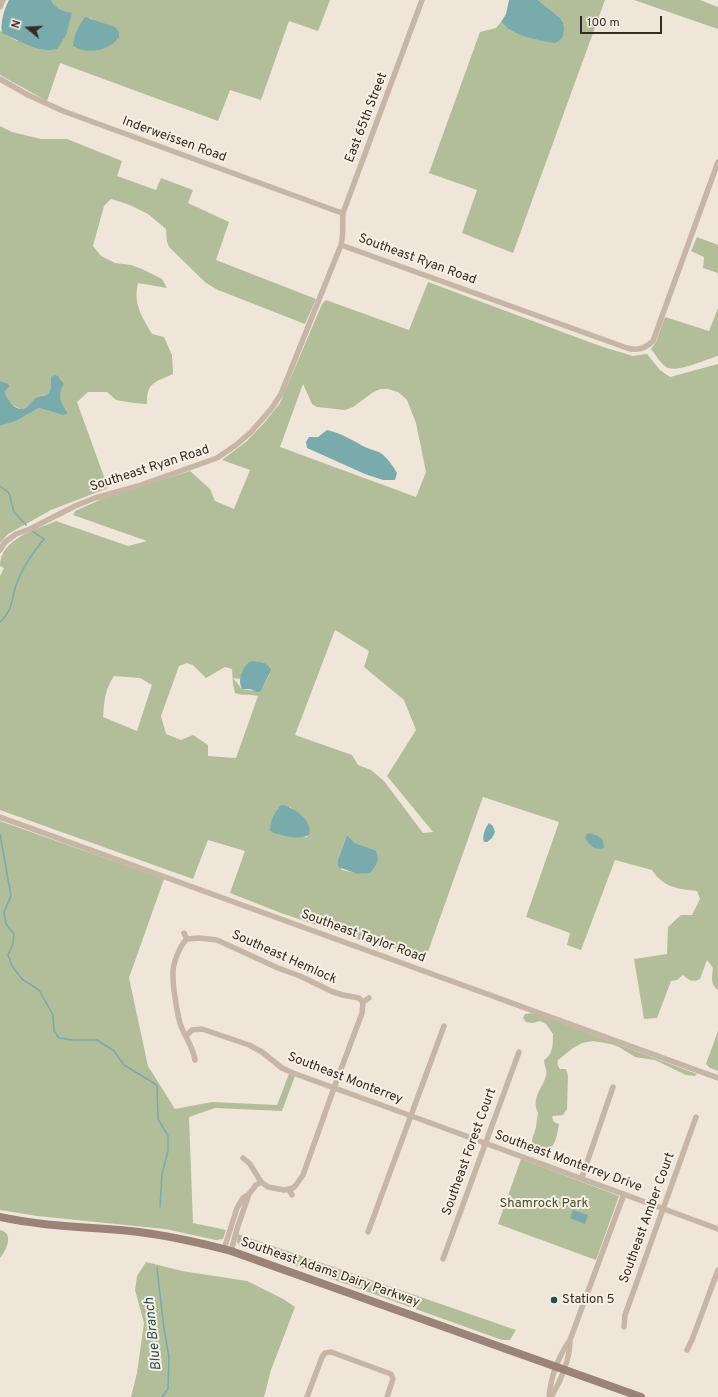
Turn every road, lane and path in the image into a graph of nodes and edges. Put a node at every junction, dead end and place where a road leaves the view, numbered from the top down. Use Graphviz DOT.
graph roads {
  1 [pos="3,0"];
  2 [pos="422,0"];
  3 [pos="0,7"];
  4 [pos="0,79"];
  5 [pos="718,162"];
  6 [pos="343,213"];
  7 [pos="341,245"];
  8 [pos="0,550"];
  9 [pos="0,817"];
  10 [pos="184,933"];
  11 [pos="187,939"];
  12 [pos="369,998"];
  13 [pos="363,1002"];
  14 [pos="444,1026"];
  15 [pos="186,1036"];
  16 [pos="519,1052"];
  17 [pos="195,1060"];
  18 [pos="718,1078"];
  19 [pos="613,1087"];
  20 [pos="334,1088"];
  21 [pos="410,1116"];
  22 [pos="696,1117"];
  23 [pos="485,1144"];
  24 [pos="243,1158"];
  25 [pos="582,1178"];
  26 [pos="261,1182"];
  27 [pos="624,1194"];
  28 [pos="663,1208"];
  29 [pos="0,1217"];
  30 [pos="718,1229"];
  31 [pos="368,1232"];
  32 [pos="228,1250"];
  33 [pos="443,1259"];
  34 [pos="718,1270"];
  35 [pos="624,1327"];
  36 [pos="570,1340"];
  37 [pos="687,1350"];
  38 [pos="555,1366"];
  39 [pos="564,1369"];
  40 [pos="307,1397"];
  41 [pos="387,1397"];
  42 [pos="550,1397"];
  43 [pos="641,1397"];
  1 -- 3 [label="street"];
  2 -- 6 [label="street, East 65th Street"];
  4 -- 6 [label="street, Inderweissen Road"];
  5 -- 7 [label="street, Southeast Ryan Road"];
  6 -- 7 [label="street, East 65th Street"];
  7 -- 8 [label="street, Southeast Ryan Road"];
  9 -- 18 [label="street, Southeast Taylor Road"];
  10 -- 11 [label="street"];
  11 -- 13 [label="street, Southeast Hemlock"];
  11 -- 15 [label="street"];
  12 -- 13 [label="street"];
  13 -- 20 [label="street"];
  14 -- 21 [label="street"];
  15 -- 17 [label="street"];
  15 -- 20 [label="street, Southeast Monterrey"];
  16 -- 23 [label="street, Southeast Forest Court"];
  19 -- 25 [label="street"];
  20 -- 21 [label="street, Southeast Monterrey"];
  20 -- 26 [label="street"];
  21 -- 23 [label="street, Southeast Monterrey Drive"];
  21 -- 31 [label="street"];
  22 -- 28 [label="street, Southeast Amber Court"];
  23 -- 25 [label="street, Southeast Monterrey Drive"];
  23 -- 33 [label="street, Southeast Forest Court"];
  24 -- 26 [label="street"];
  25 -- 27 [label="street, Southeast Monterrey Drive"];
  26 -- 32 [label="street"];
  27 -- 28 [label="street, Southeast Monterrey Drive"];
  27 -- 36 [label="street"];
  28 -- 30 [label="street, Southeast Monterrey Drive"];
  28 -- 35 [label="street, Southeast Amber Court"];
  29 -- 32 [label="main road, Southeast Adams Dairy Parkway"];
  32 -- 38 [label="main road, Southeast Adams Dairy Parkway"];
  34 -- 37 [label="street"];
  36 -- 38 [label="street"];
  36 -- 39 [label="street"];
  38 -- 39 [label="main road, Southeast Adams Dairy Parkway"];
  38 -- 42 [label="street"];
  39 -- 42 [label="street"];
  39 -- 43 [label="main road, Southeast Adams Dairy Parkway"];
  40 -- 41 [label="street"];
}
